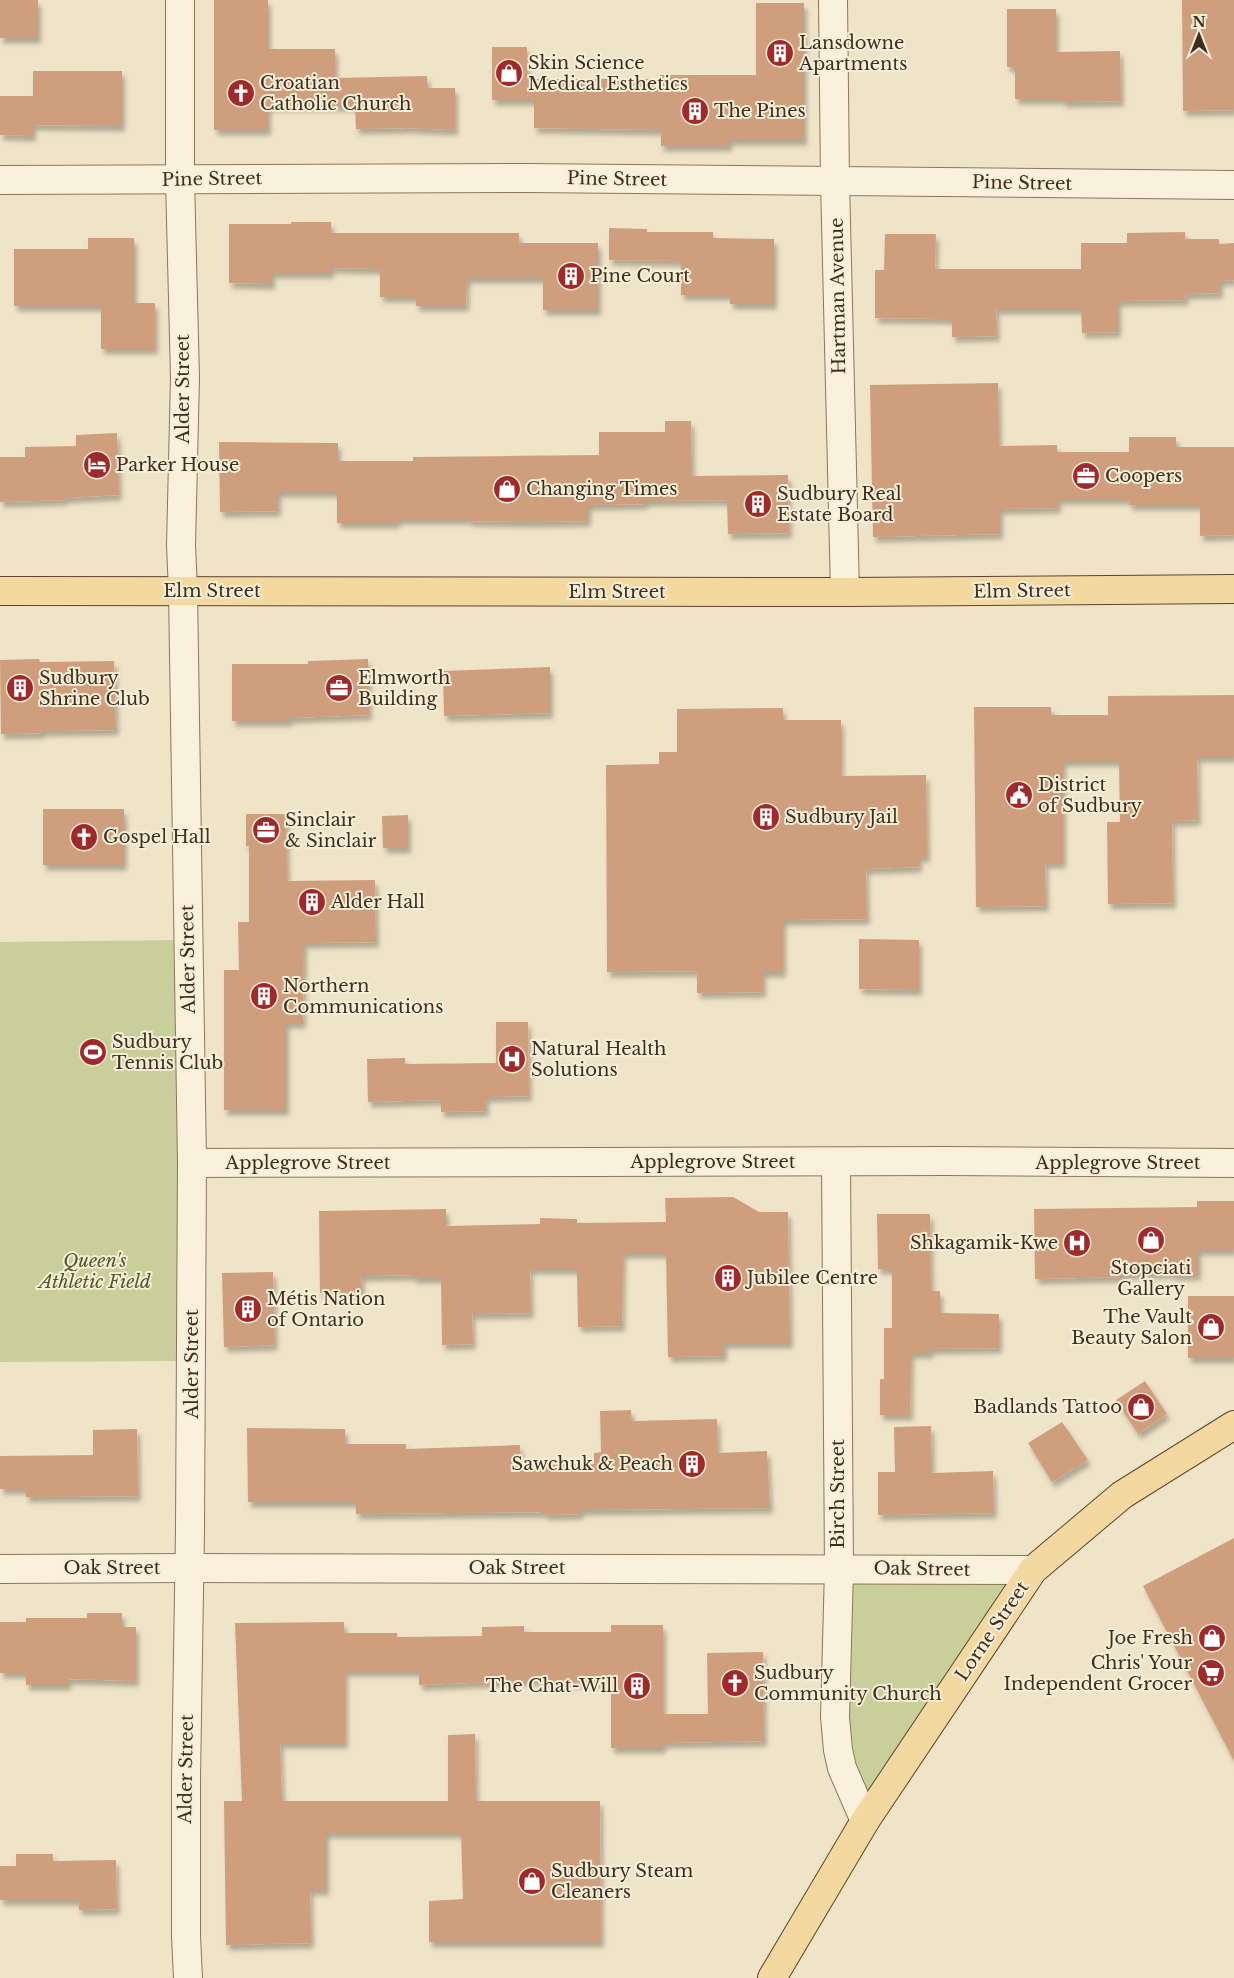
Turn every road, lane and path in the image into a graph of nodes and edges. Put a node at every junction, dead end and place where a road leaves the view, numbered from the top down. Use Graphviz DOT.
graph roads {
  1 [pos="180,0"];
  2 [pos="833,0"];
  3 [pos="0,180"];
  4 [pos="180,180"];
  5 [pos="835,181"];
  6 [pos="1234,185"];
  7 [pos="1234,589"];
  8 [pos="0,591"];
  9 [pos="184,591"];
  10 [pos="845,592"];
  11 [pos="836,1162"];
  12 [pos="192,1163"];
  13 [pos="1234,1163"];
  14 [pos="1234,1425"];
  15 [pos="190,1568"];
  16 [pos="839,1568"];
  17 [pos="0,1569"];
  18 [pos="1033,1570"];
  19 [pos="865,1821"];
  20 [pos="188,1978"];
  21 [pos="772,1978"];
  1 -- 4 [label="street, Alder Street"];
  2 -- 5 [label="street, Hartman Avenue"];
  3 -- 4 [label="street, Pine Street"];
  4 -- 5 [label="street, Pine Street"];
  4 -- 9 [label="street, Alder Street"];
  5 -- 6 [label="street, Pine Street"];
  5 -- 10 [label="street, Hartman Avenue"];
  7 -- 10 [label="main road, Elm Street"];
  8 -- 9 [label="main road, Elm Street"];
  9 -- 10 [label="main road, Elm Street"];
  9 -- 12 [label="street, Alder Street"];
  11 -- 12 [label="street, Applegrove Street"];
  11 -- 13 [label="street, Applegrove Street"];
  11 -- 16 [label="street, Birch Street"];
  12 -- 15 [label="street, Alder Street"];
  14 -- 18 [label="main road, Lorne Street"];
  15 -- 16 [label="street, Oak Street"];
  15 -- 17 [label="street, Oak Street"];
  15 -- 20 [label="street, Alder Street"];
  16 -- 18 [label="street, Oak Street"];
  16 -- 19 [label="street, Birch Street"];
  18 -- 19 [label="main road, Lorne Street"];
  19 -- 21 [label="main road, Lorne Street"];
}
